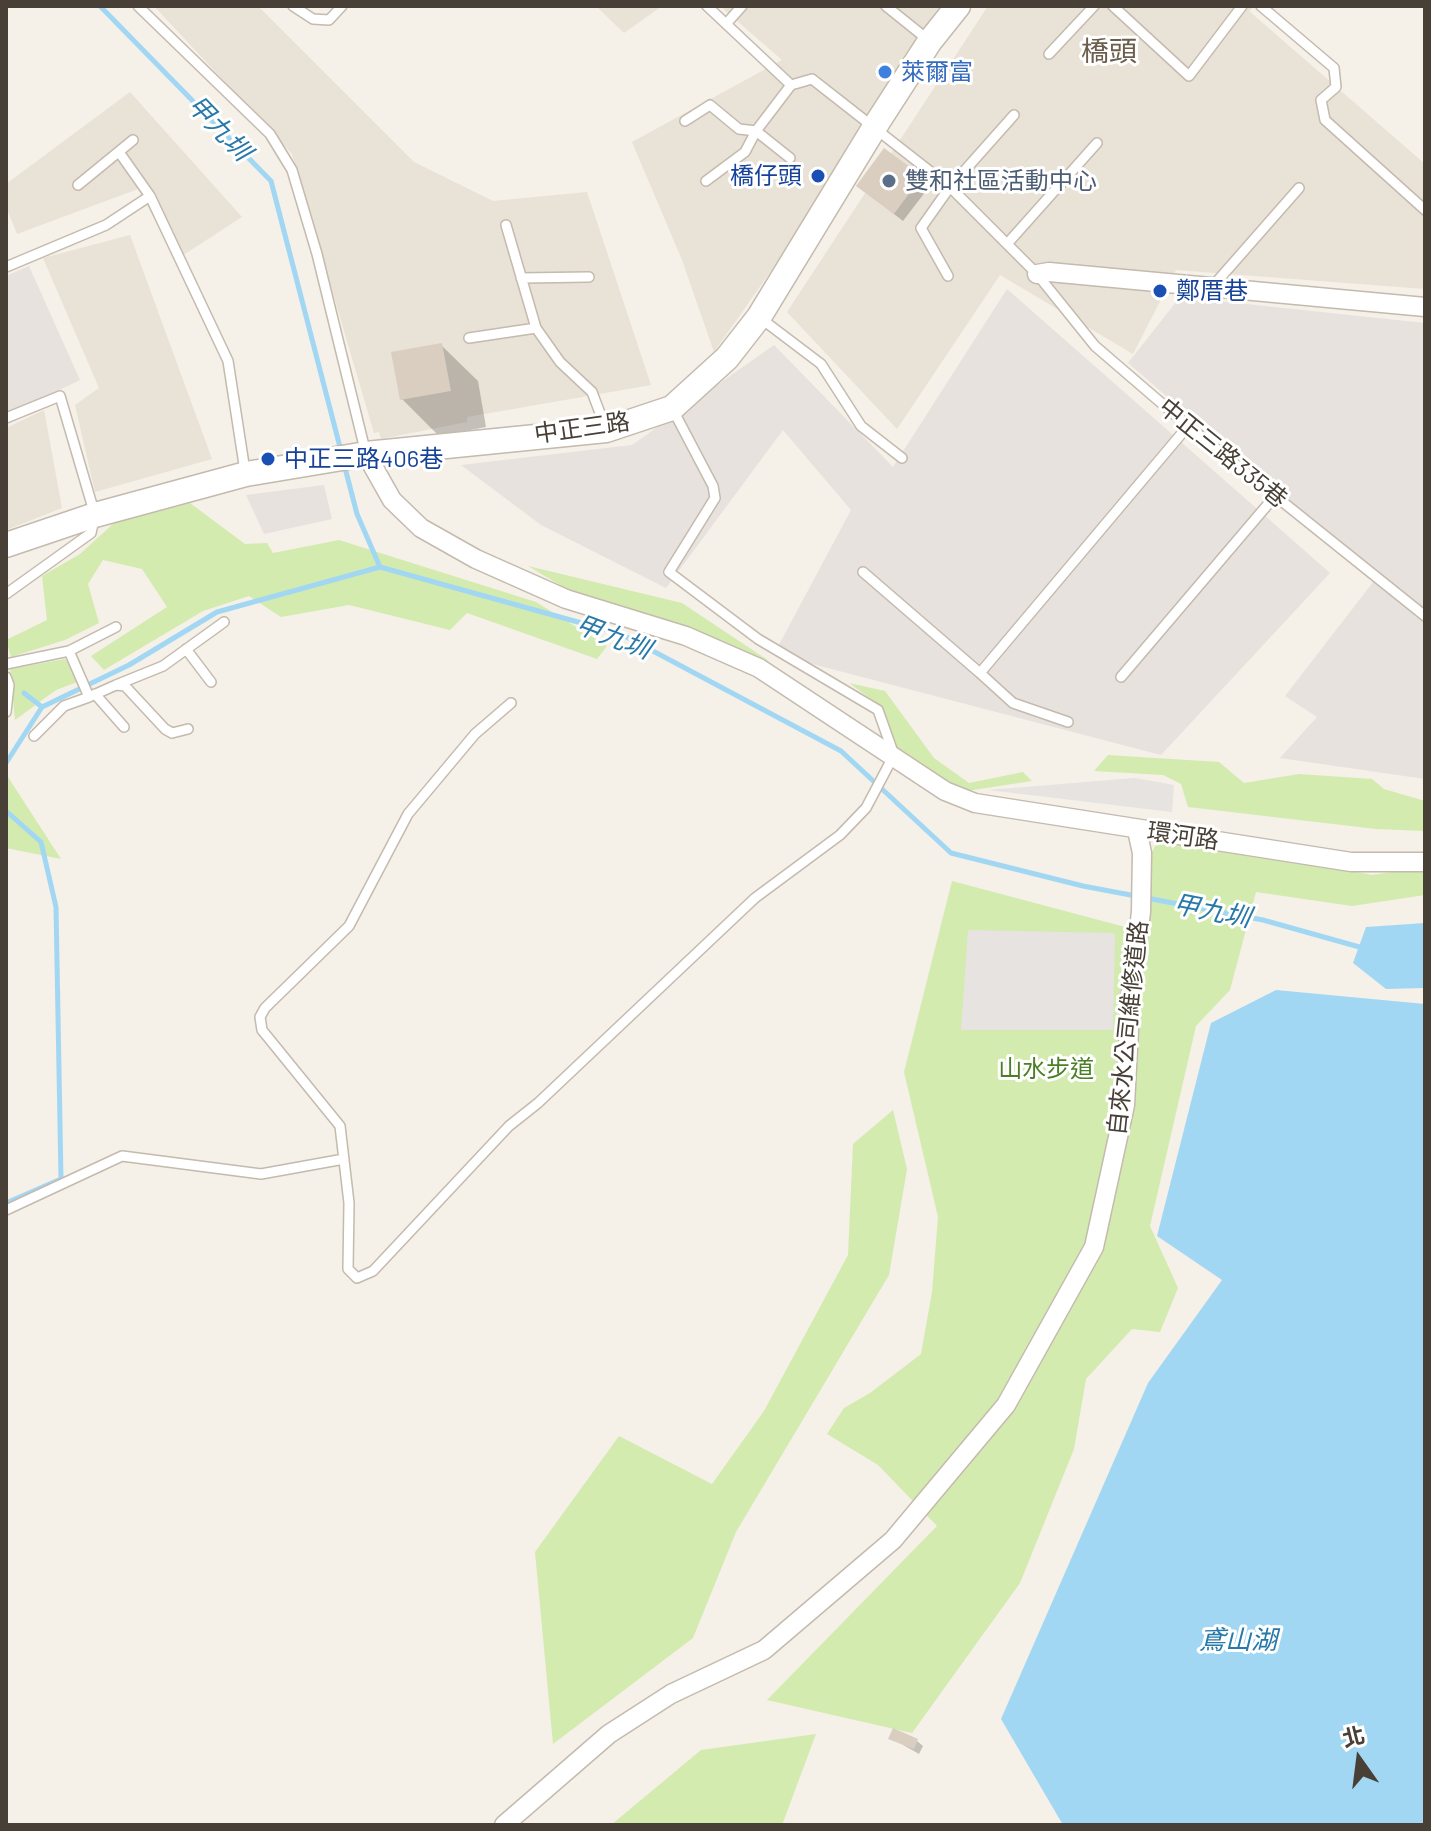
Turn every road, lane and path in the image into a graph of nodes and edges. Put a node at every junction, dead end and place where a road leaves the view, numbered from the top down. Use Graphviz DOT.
graph roads {
  1 [pos="138,6"];
  2 [pos="293,6"];
  3 [pos="342,6"];
  4 [pos="707,6"];
  5 [pos="742,6"];
  6 [pos="886,6"];
  7 [pos="958,6"];
  8 [pos="1094,6"];
  9 [pos="1113,6"];
  10 [pos="1242,6"];
  11 [pos="1261,6"];
  12 [pos="726,24"];
  13 [pos="930,41"];
  14 [pos="1049,54"];
  15 [pos="791,85"];
  16 [pos="1014,115"];
  17 [pos="685,121"];
  18 [pos="875,128"];
  19 [pos="756,131"];
  20 [pos="133,140"];
  21 [pos="1097,143"];
  22 [pos="119,152"];
  23 [pos="790,158"];
  24 [pos="706,181"];
  25 [pos="78,185"];
  26 [pos="950,187"];
  27 [pos="1299,188"];
  28 [pos="150,196"];
  29 [pos="1425,210"];
  30 [pos="506,225"];
  31 [pos="1007,244"];
  32 [pos="6,267"];
  33 [pos="1037,274"];
  34 [pos="948,276"];
  35 [pos="589,277"];
  36 [pos="521,278"];
  37 [pos="1213,286"];
  38 [pos="1425,307"];
  39 [pos="759,317"];
  40 [pos="536,328"];
  41 [pos="469,338"];
  42 [pos="672,408"];
  43 [pos="6,418"];
  44 [pos="1188,426"];
  45 [pos="606,430"];
  46 [pos="363,454"];
  47 [pos="902,458"];
  48 [pos="246,474"];
  49 [pos="1275,496"];
  50 [pos="95,515"];
  51 [pos="6,545"];
  52 [pos="863,572"];
  53 [pos="6,594"];
  54 [pos="1425,616"];
  55 [pos="224,622"];
  56 [pos="116,627"];
  57 [pos="186,649"];
  58 [pos="69,651"];
  59 [pos="6,664"];
  60 [pos="980,673"];
  61 [pos="6,677"];
  62 [pos="1121,677"];
  63 [pos="211,682"];
  64 [pos="116,685"];
  65 [pos="91,694"];
  66 [pos="511,703"];
  67 [pos="6,712"];
  68 [pos="1068,722"];
  69 [pos="124,727"];
  70 [pos="188,729"];
  71 [pos="34,736"];
  72 [pos="889,763"];
  73 [pos="1137,830"];
  74 [pos="1425,862"];
  75 [pos="344,1159"];
  76 [pos="6,1210"];
  77 [pos="504,1825"];
  1 -- 46 [label="lane"];
  2 -- 3 [label="lane"];
  4 -- 12 [label="lane"];
  5 -- 12 [label="lane"];
  6 -- 13 [label="lane"];
  7 -- 13 [label="street, 中正三路"];
  8 -- 14 [label="lane"];
  9 -- 10 [label="lane"];
  11 -- 29 [label="lane"];
  12 -- 15 [label="lane"];
  13 -- 18 [label="street, 中正三路"];
  15 -- 18 [label="lane, 中正三路335巷"];
  15 -- 19 [label="lane"];
  16 -- 26 [label="lane"];
  17 -- 19 [label="lane"];
  18 -- 26 [label="lane, 中正三路335巷"];
  18 -- 39 [label="street, 中正三路"];
  19 -- 23 [label="lane"];
  19 -- 24 [label="lane"];
  20 -- 22 [label="lane"];
  21 -- 31 [label="lane"];
  22 -- 25 [label="lane"];
  22 -- 28 [label="lane"];
  26 -- 31 [label="lane, 中正三路335巷"];
  26 -- 34 [label="lane"];
  27 -- 37 [label="lane"];
  28 -- 32 [label="lane"];
  28 -- 48 [label="lane"];
  30 -- 36 [label="lane"];
  31 -- 33 [label="lane, 中正三路335巷"];
  33 -- 37 [label="street"];
  33 -- 44 [label="lane, 中正三路335巷"];
  35 -- 36 [label="lane"];
  36 -- 40 [label="lane"];
  37 -- 38 [label="street"];
  39 -- 42 [label="street, 中正三路"];
  39 -- 47 [label="lane"];
  40 -- 41 [label="lane"];
  40 -- 45 [label="lane"];
  42 -- 45 [label="street, 中正三路"];
  42 -- 72 [label="lane"];
  43 -- 50 [label="lane"];
  44 -- 49 [label="lane, 中正三路335巷"];
  44 -- 60 [label="lane"];
  45 -- 46 [label="street, 中正三路"];
  46 -- 48 [label="street, 中正三路"];
  46 -- 72 [label="street, 環河路"];
  48 -- 50 [label="street, 中正三路"];
  49 -- 54 [label="lane, 中正三路335巷"];
  49 -- 62 [label="lane"];
  50 -- 51 [label="street, 中正三路"];
  50 -- 53 [label="lane"];
  52 -- 60 [label="lane"];
  55 -- 57 [label="lane"];
  56 -- 58 [label="lane"];
  57 -- 63 [label="lane"];
  57 -- 64 [label="lane"];
  58 -- 59 [label="lane"];
  58 -- 65 [label="lane"];
  60 -- 68 [label="lane"];
  61 -- 67 [label="lane"];
  64 -- 65 [label="lane"];
  64 -- 70 [label="lane"];
  65 -- 69 [label="lane"];
  65 -- 71 [label="lane"];
  66 -- 75 [label="lane"];
  72 -- 73 [label="street, 環河路"];
  72 -- 75 [label="lane"];
  73 -- 74 [label="street, 環河路"];
  73 -- 77 [label="street, 自來水公司維修道路"];
  75 -- 76 [label="lane"];
}
